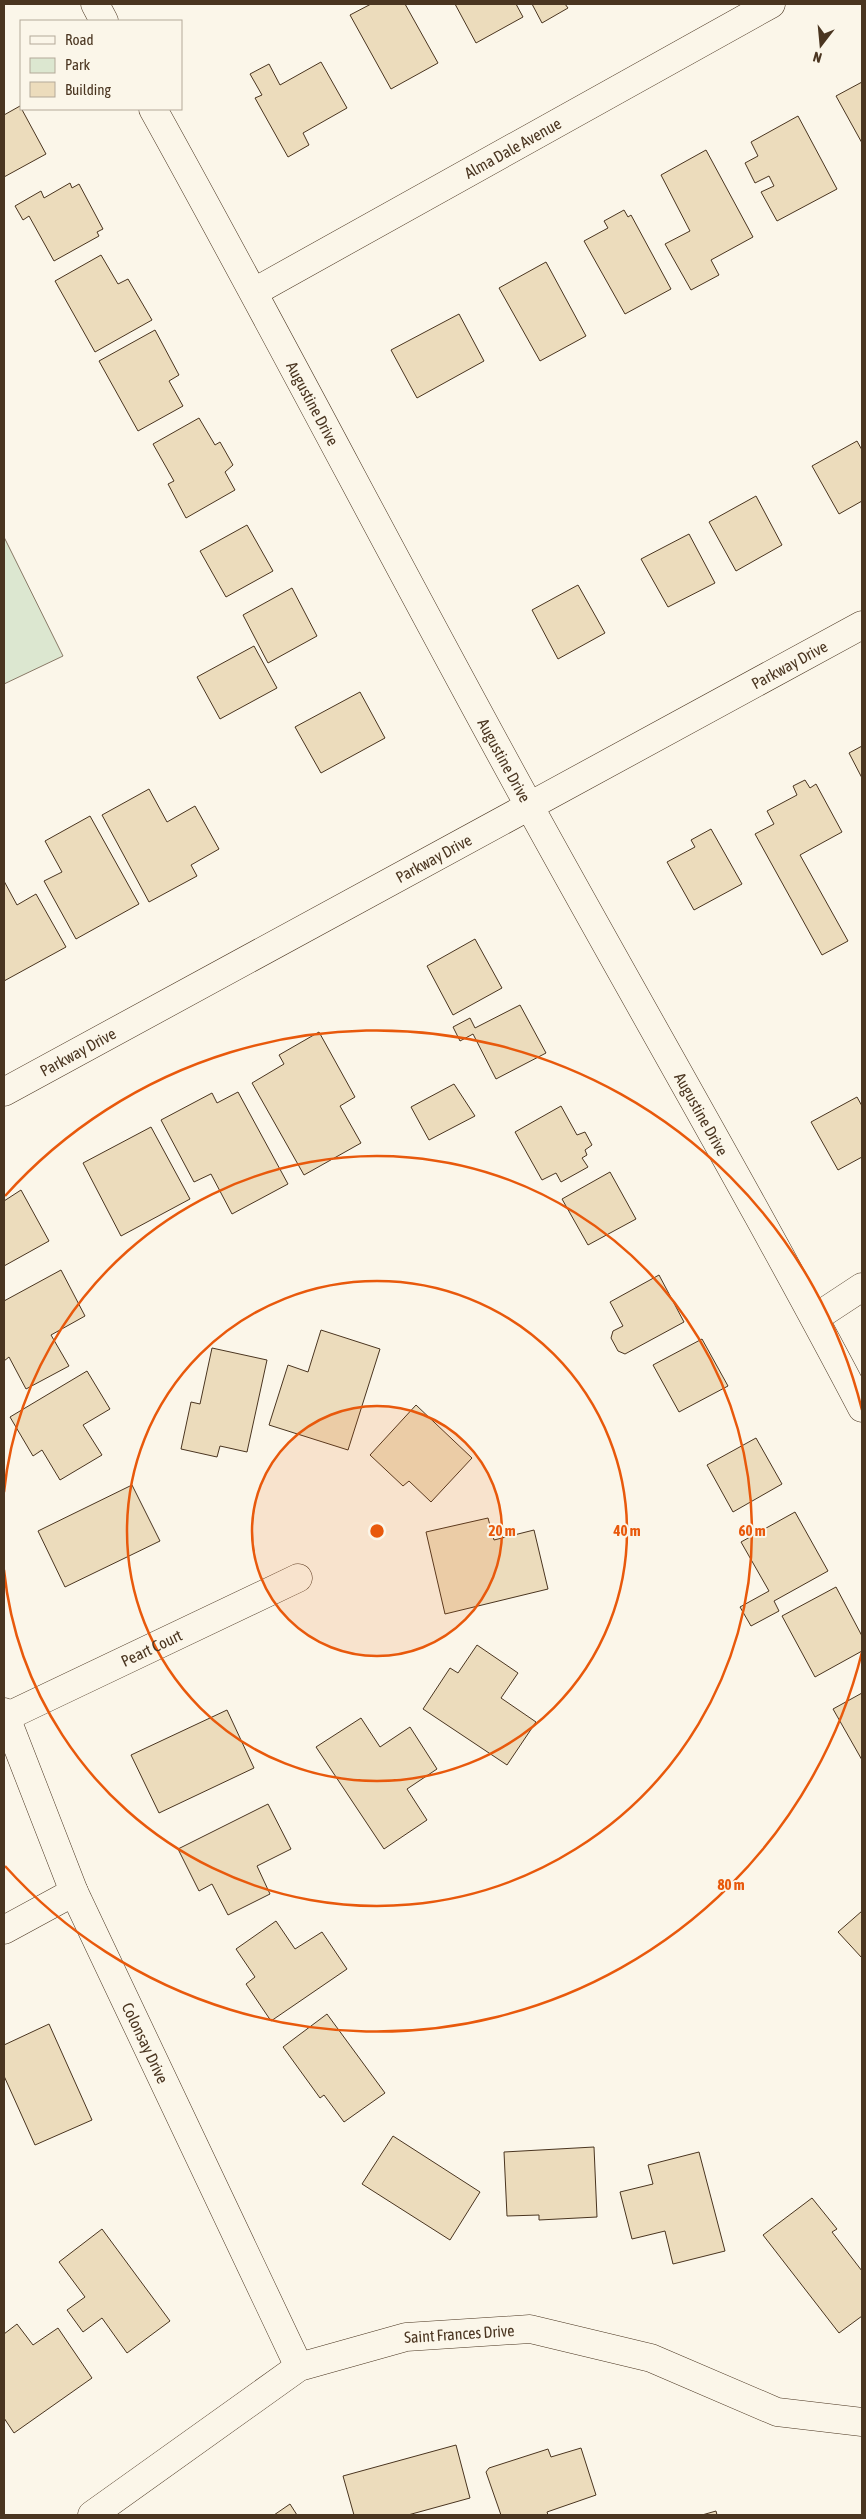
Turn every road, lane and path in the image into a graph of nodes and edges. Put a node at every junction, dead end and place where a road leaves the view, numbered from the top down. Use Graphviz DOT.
graph roads {
  1 [pos="95,4"];
  2 [pos="771,4"];
  3 [pos="103,20"];
  4 [pos="154,110"];
  5 [pos="254,292"];
  6 [pos="862,625"];
  7 [pos="530,807"];
  8 [pos="4,1092"];
  9 [pos="862,1287"];
  10 [pos="815,1318"];
  11 [pos="862,1408"];
  12 [pos="298,1578"];
  13 [pos="5,1714"];
  14 [pos="74,1892"];
  15 [pos="4,1930"];
  16 [pos="299,2367"];
  17 [pos="862,2422"];
  18 [pos="98,2514"];
  1 -- 3 [label="street"];
  2 -- 5 [label="street, Alma Dale Avenue"];
  4 -- 5 [label="street, Augustine Drive"];
  5 -- 7 [label="street, Augustine Drive"];
  6 -- 7 [label="street, Parkway Drive"];
  7 -- 8 [label="street, Parkway Drive"];
  7 -- 10 [label="street, Augustine Drive"];
  9 -- 10 [label="street"];
  10 -- 11 [label="street, Augustine Drive"];
  12 -- 13 [label="street, Peart Court"];
  13 -- 14 [label="street, Colonsay Drive"];
  14 -- 15 [label="street"];
  14 -- 16 [label="street, Colonsay Drive"];
  16 -- 17 [label="street, Saint Frances Drive"];
  16 -- 18 [label="street, Saint Frances Drive"];
}
